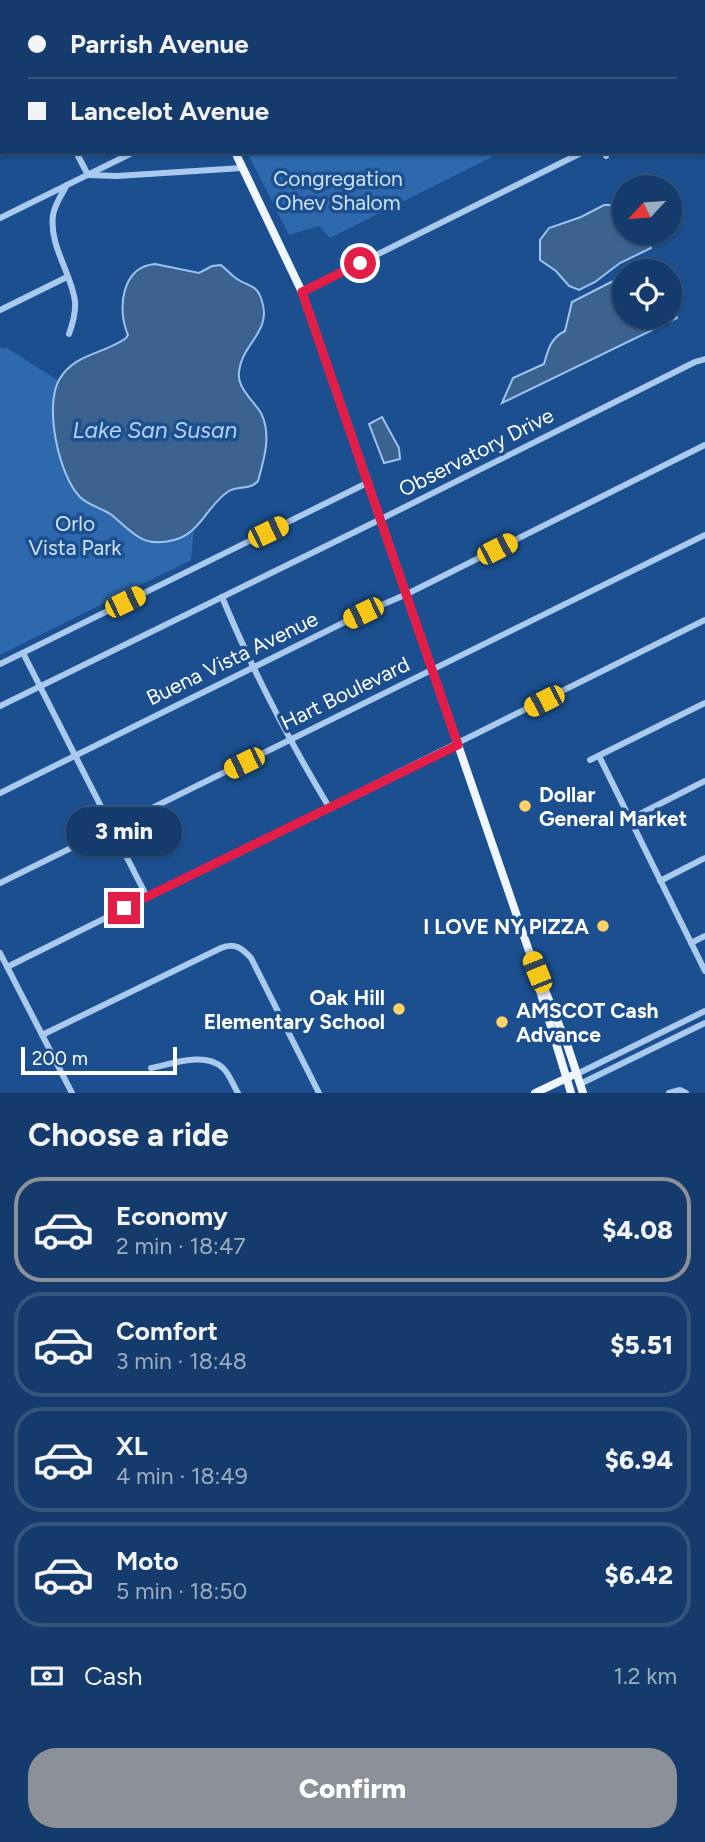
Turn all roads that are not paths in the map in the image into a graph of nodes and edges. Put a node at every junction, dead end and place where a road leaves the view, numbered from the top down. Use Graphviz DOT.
graph roads {
  1 [pos="705,89"];
  2 [pos="705,126"];
  3 [pos="77,154"];
  4 [pos="130,154"];
  5 [pos="236,154"];
  6 [pos="579,154"];
  7 [pos="113,162"];
  8 [pos="243,168"];
  9 [pos="88,175"];
  10 [pos="117,176"];
  11 [pos="67,185"];
  12 [pos="0,218"];
  13 [pos="66,277"];
  14 [pos="302,292"];
  15 [pos="0,310"];
  16 [pos="69,334"];
  17 [pos="705,359"];
  18 [pos="705,445"];
  19 [pos="369,482"];
  20 [pos="382,519"];
  21 [pos="705,535"];
  22 [pos="407,594"];
  23 [pos="222,597"];
  24 [pos="705,620"];
  25 [pos="23,653"];
  26 [pos="0,664"];
  27 [pos="255,667"];
  28 [pos="432,670"];
  29 [pos="40,686"];
  30 [pos="705,703"];
  31 [pos="0,706"];
  32 [pos="292,739"];
  33 [pos="458,745"];
  34 [pos="73,755"];
  35 [pos="599,756"];
  36 [pos="590,760"];
  37 [pos="705,781"];
  38 [pos="0,793"];
  39 [pos="329,807"];
  40 [pos="630,819"];
  41 [pos="111,829"];
  42 [pos="705,859"];
  43 [pos="660,881"];
  44 [pos="0,883"];
  45 [pos="147,897"];
  46 [pos="705,936"];
  47 [pos="691,943"];
  48 [pos="529,951"];
  49 [pos="0,953"];
  50 [pos="7,967"];
  51 [pos="705,971"];
  52 [pos="705,1011"];
  53 [pos="705,1023"];
  54 [pos="42,1035"];
  55 [pos="151,1068"];
  56 [pos="577,1074"];
  57 [pos="566,1078"];
  58 [pos="582,1089"];
  59 [pos="568,1092"];
  60 [pos="72,1093"];
  61 [pos="238,1093"];
  62 [pos="319,1093"];
  63 [pos="535,1093"];
  64 [pos="669,1093"];
  65 [pos="685,1093"];
  1 -- 2 [label="street"];
  3 -- 9 [label="street"];
  4 -- 7 [label="street"];
  5 -- 8 [label="main road"];
  6 -- 14 [label="street"];
  7 -- 9 [label="street"];
  7 -- 10 [label="street"];
  8 -- 10 [label="street"];
  8 -- 14 [label="main road"];
  9 -- 10 [label="street"];
  9 -- 11 [label="street"];
  11 -- 12 [label="street"];
  11 -- 13 [label="street"];
  13 -- 15 [label="street"];
  13 -- 16 [label="street"];
  14 -- 19 [label="main road"];
  17 -- 20 [label="street, Observatory Drive"];
  18 -- 22 [label="street, Buena Vista Avenue"];
  19 -- 20 [label="main road"];
  19 -- 25 [label="street"];
  20 -- 22 [label="main road"];
  20 -- 23 [label="street, Observatory Drive"];
  21 -- 28 [label="street, Hart Boulevard"];
  22 -- 27 [label="street, Buena Vista Avenue"];
  22 -- 28 [label="main road"];
  23 -- 27 [label="street"];
  23 -- 29 [label="street, Observatory Drive"];
  24 -- 33 [label="street"];
  25 -- 26 [label="street"];
  25 -- 29 [label="street"];
  27 -- 32 [label="street"];
  27 -- 34 [label="street, Buena Vista Avenue"];
  28 -- 32 [label="street, Hart Boulevard"];
  28 -- 33 [label="main road"];
  29 -- 31 [label="street, Observatory Drive"];
  29 -- 34 [label="street"];
  30 -- 35 [label="street"];
  32 -- 39 [label="street"];
  32 -- 41 [label="street, Hart Boulevard"];
  33 -- 39 [label="street"];
  33 -- 48 [label="main road"];
  34 -- 38 [label="street, Buena Vista Avenue"];
  34 -- 41 [label="street"];
  35 -- 36 [label="street"];
  35 -- 40 [label="street"];
  37 -- 40 [label="street"];
  39 -- 45 [label="street"];
  40 -- 43 [label="street"];
  41 -- 44 [label="street, Hart Boulevard"];
  41 -- 45 [label="street"];
  42 -- 43 [label="street"];
  43 -- 47 [label="street"];
  45 -- 50 [label="street"];
  46 -- 47 [label="street"];
  47 -- 51 [label="street"];
  48 -- 56 [label="main road"];
  48 -- 57 [label="main road"];
  49 -- 50 [label="street"];
  50 -- 54 [label="street"];
  52 -- 56 [label="street"];
  53 -- 58 [label="street"];
  54 -- 60 [label="street"];
  54 -- 62 [label="street"];
  55 -- 61 [label="street"];
  56 -- 57 [label="main road"];
  56 -- 58 [label="main road"];
  57 -- 59 [label="main road"];
  57 -- 63 [label="main road"];
  58 -- 59 [label="main road"];
  64 -- 65 [label="street"];
}
